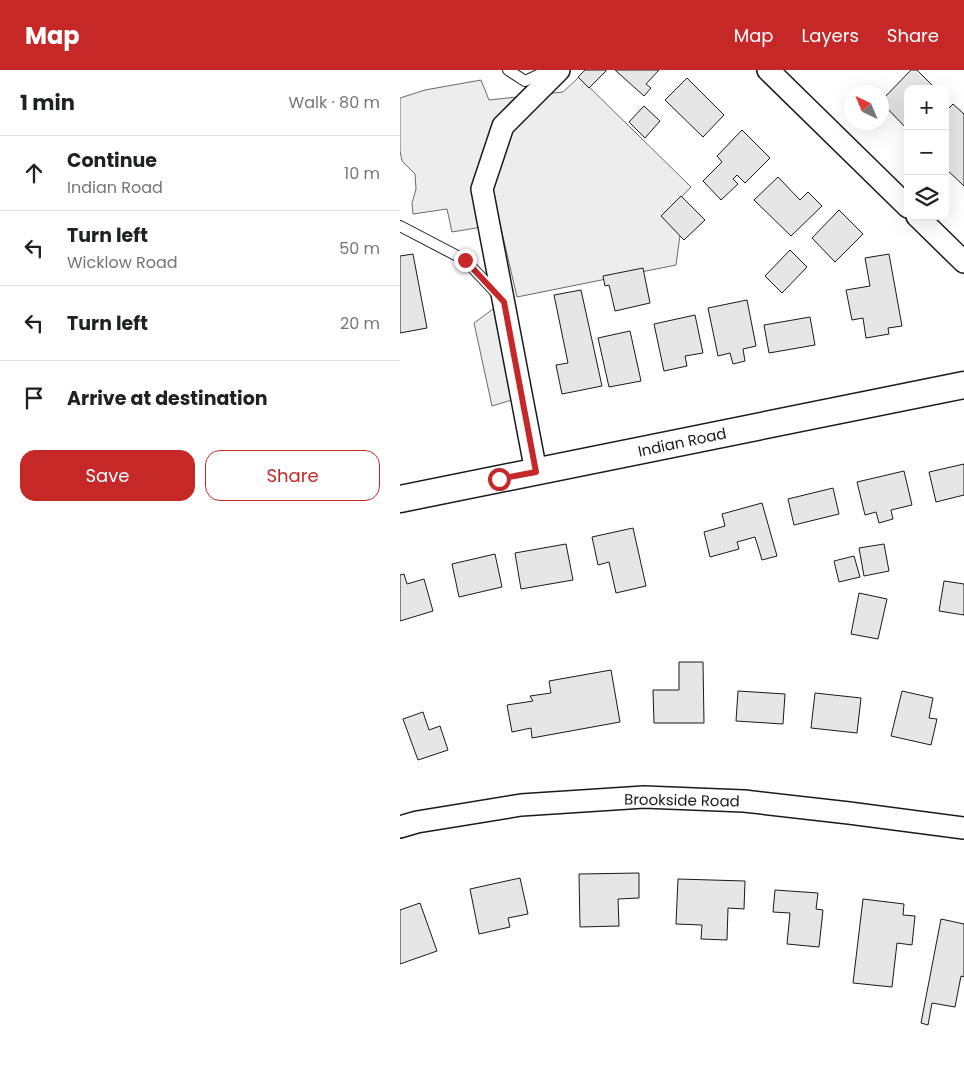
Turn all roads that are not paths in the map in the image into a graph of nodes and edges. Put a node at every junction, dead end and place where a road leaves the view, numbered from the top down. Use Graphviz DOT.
graph roads {
  1 [pos="508,70"];
  2 [pos="549,70"];
  3 [pos="559,70"];
  4 [pos="768,70"];
  5 [pos="904,203"];
  6 [pos="921,220"];
  7 [pos="400,226"];
  8 [pos="964,262"];
  9 [pos="504,302"];
  10 [pos="964,385"];
  11 [pos="536,472"];
  12 [pos="400,499"];
  13 [pos="400,828"];
  14 [pos="964,828"];
  1 -- 2 [label="lane"];
  3 -- 9 [label="street"];
  4 -- 5 [label="street"];
  6 -- 8 [label="street"];
  7 -- 9 [label="lane"];
  9 -- 11 [label="street"];
  10 -- 11 [label="street, Indian Road"];
  11 -- 12 [label="street, Indian Road"];
  13 -- 14 [label="street, Brookside Road"];
}
